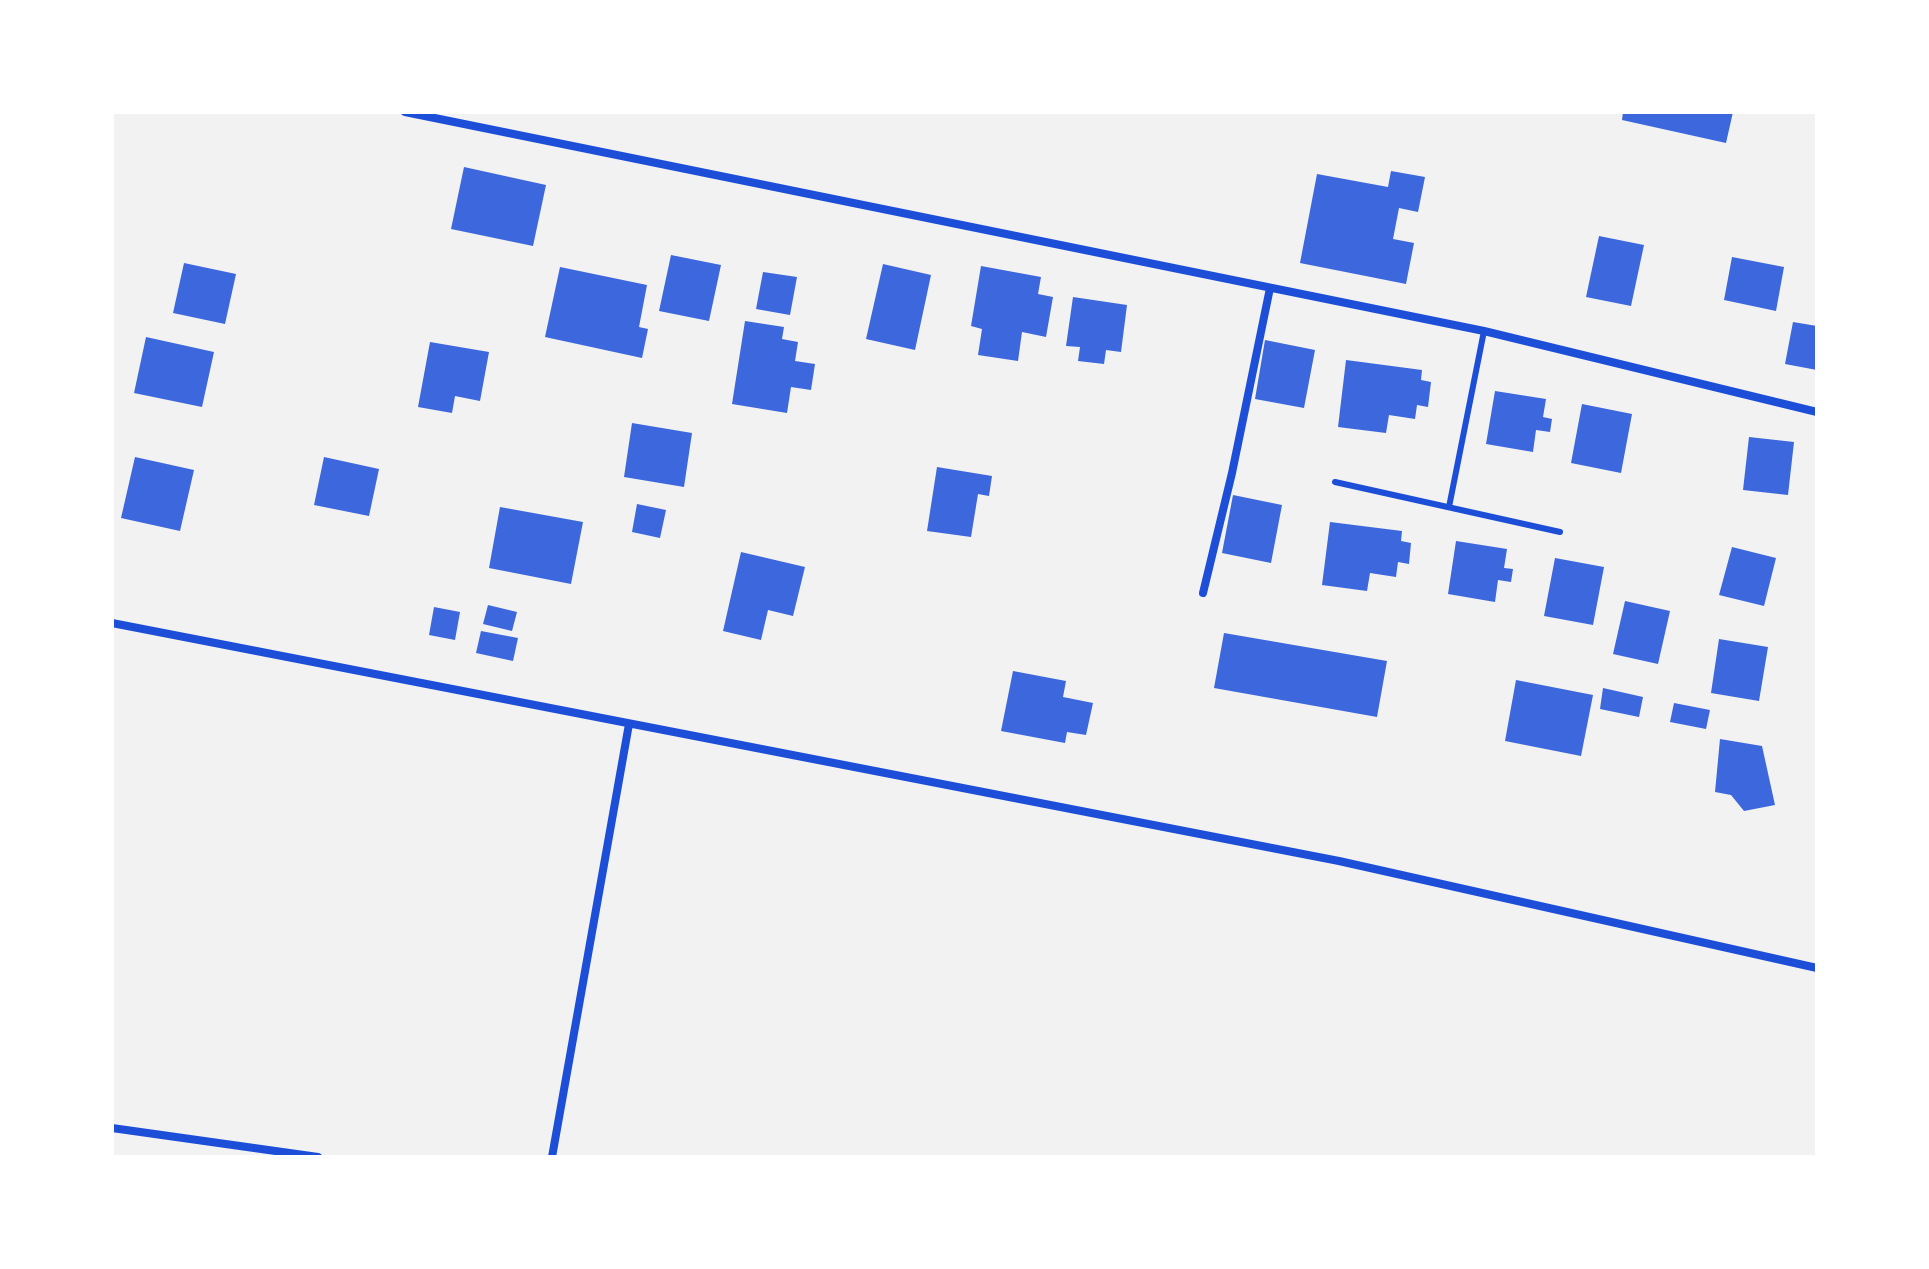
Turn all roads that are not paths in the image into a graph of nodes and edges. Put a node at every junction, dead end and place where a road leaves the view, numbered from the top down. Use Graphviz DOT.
graph roads {
  1 [pos="405,112"];
  2 [pos="1270,288"];
  3 [pos="1484,331"];
  4 [pos="1817,412"];
  5 [pos="1335,482"];
  6 [pos="1449,507"];
  7 [pos="1560,532"];
  8 [pos="1203,593"];
  9 [pos="112,623"];
  10 [pos="629,724"];
  11 [pos="1817,968"];
  12 [pos="112,1128"];
  13 [pos="318,1157"];
  14 [pos="552,1157"];
  1 -- 2 [label="street"];
  2 -- 3 [label="street"];
  2 -- 8 [label="street"];
  3 -- 4 [label="street"];
  3 -- 6 [label="lane"];
  5 -- 6 [label="lane"];
  6 -- 7 [label="lane"];
  9 -- 10 [label="street"];
  10 -- 11 [label="street"];
  10 -- 14 [label="street"];
  12 -- 13 [label="street"];
}
